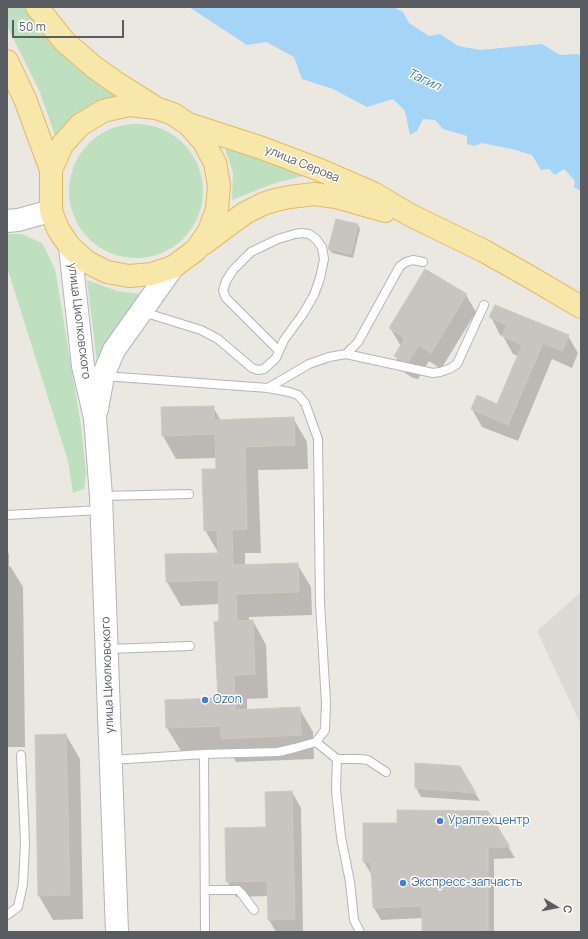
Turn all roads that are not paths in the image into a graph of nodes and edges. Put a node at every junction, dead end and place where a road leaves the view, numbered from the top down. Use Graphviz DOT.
graph roads {
  1 [pos="37,7"];
  2 [pos="7,61"];
  3 [pos="156,108"];
  4 [pos="188,124"];
  5 [pos="51,170"];
  6 [pos="51,211"];
  7 [pos="410,215"];
  8 [pos="7,221"];
  9 [pos="70,247"];
  10 [pos="196,250"];
  11 [pos="424,262"];
  12 [pos="173,267"];
  13 [pos="484,305"];
  14 [pos="581,307"];
  15 [pos="142,311"];
  16 [pos="279,351"];
  17 [pos="346,354"];
  18 [pos="103,376"];
  19 [pos="268,388"];
  20 [pos="95,418"];
  21 [pos="189,494"];
  22 [pos="102,503"];
  23 [pos="7,515"];
  24 [pos="190,646"];
  25 [pos="107,649"];
  26 [pos="316,742"];
  27 [pos="204,754"];
  28 [pos="21,755"];
  29 [pos="337,759"];
  30 [pos="111,760"];
  31 [pos="386,772"];
  32 [pos="205,890"];
  33 [pos="254,910"];
  34 [pos="7,915"];
  35 [pos="117,932"];
  36 [pos="205,932"];
  37 [pos="360,932"];
  1 -- 3 [label="main road"];
  2 -- 5 [label="main road"];
  3 -- 4 [label="main road"];
  3 -- 5 [label="main road"];
  4 -- 7 [label="main road, улица Серова"];
  4 -- 10 [label="main road"];
  5 -- 6 [label="main road"];
  6 -- 8 [label="street"];
  6 -- 9 [label="main road, улица Серова"];
  7 -- 10 [label="main road, улица Серова"];
  7 -- 14 [label="main road, улица Серова"];
  9 -- 12 [label="main road, улица Серова"];
  9 -- 20 [label="street, улица Циолковского"];
  10 -- 12 [label="main road, улица Серова"];
  11 -- 17 [label="lane"];
  12 -- 15 [label="street, улица Циолковского"];
  13 -- 17 [label="lane"];
  15 -- 16 [label="lane"];
  15 -- 18 [label="street, улица Циолковского"];
  16 -- 16 [label="lane"];
  17 -- 19 [label="lane"];
  18 -- 19 [label="lane"];
  18 -- 20 [label="street, улица Циолковского"];
  19 -- 26 [label="lane"];
  20 -- 22 [label="street, улица Циолковского"];
  21 -- 22 [label="lane"];
  22 -- 23 [label="lane"];
  22 -- 25 [label="street, улица Циолковского"];
  24 -- 25 [label="lane"];
  25 -- 30 [label="street, улица Циолковского"];
  26 -- 27 [label="lane"];
  26 -- 29 [label="lane"];
  27 -- 30 [label="lane"];
  27 -- 32 [label="lane"];
  28 -- 34 [label="lane"];
  29 -- 31 [label="lane"];
  29 -- 37 [label="lane"];
  30 -- 35 [label="street, улица Циолковского"];
  32 -- 33 [label="lane"];
  32 -- 36 [label="lane"];
}
